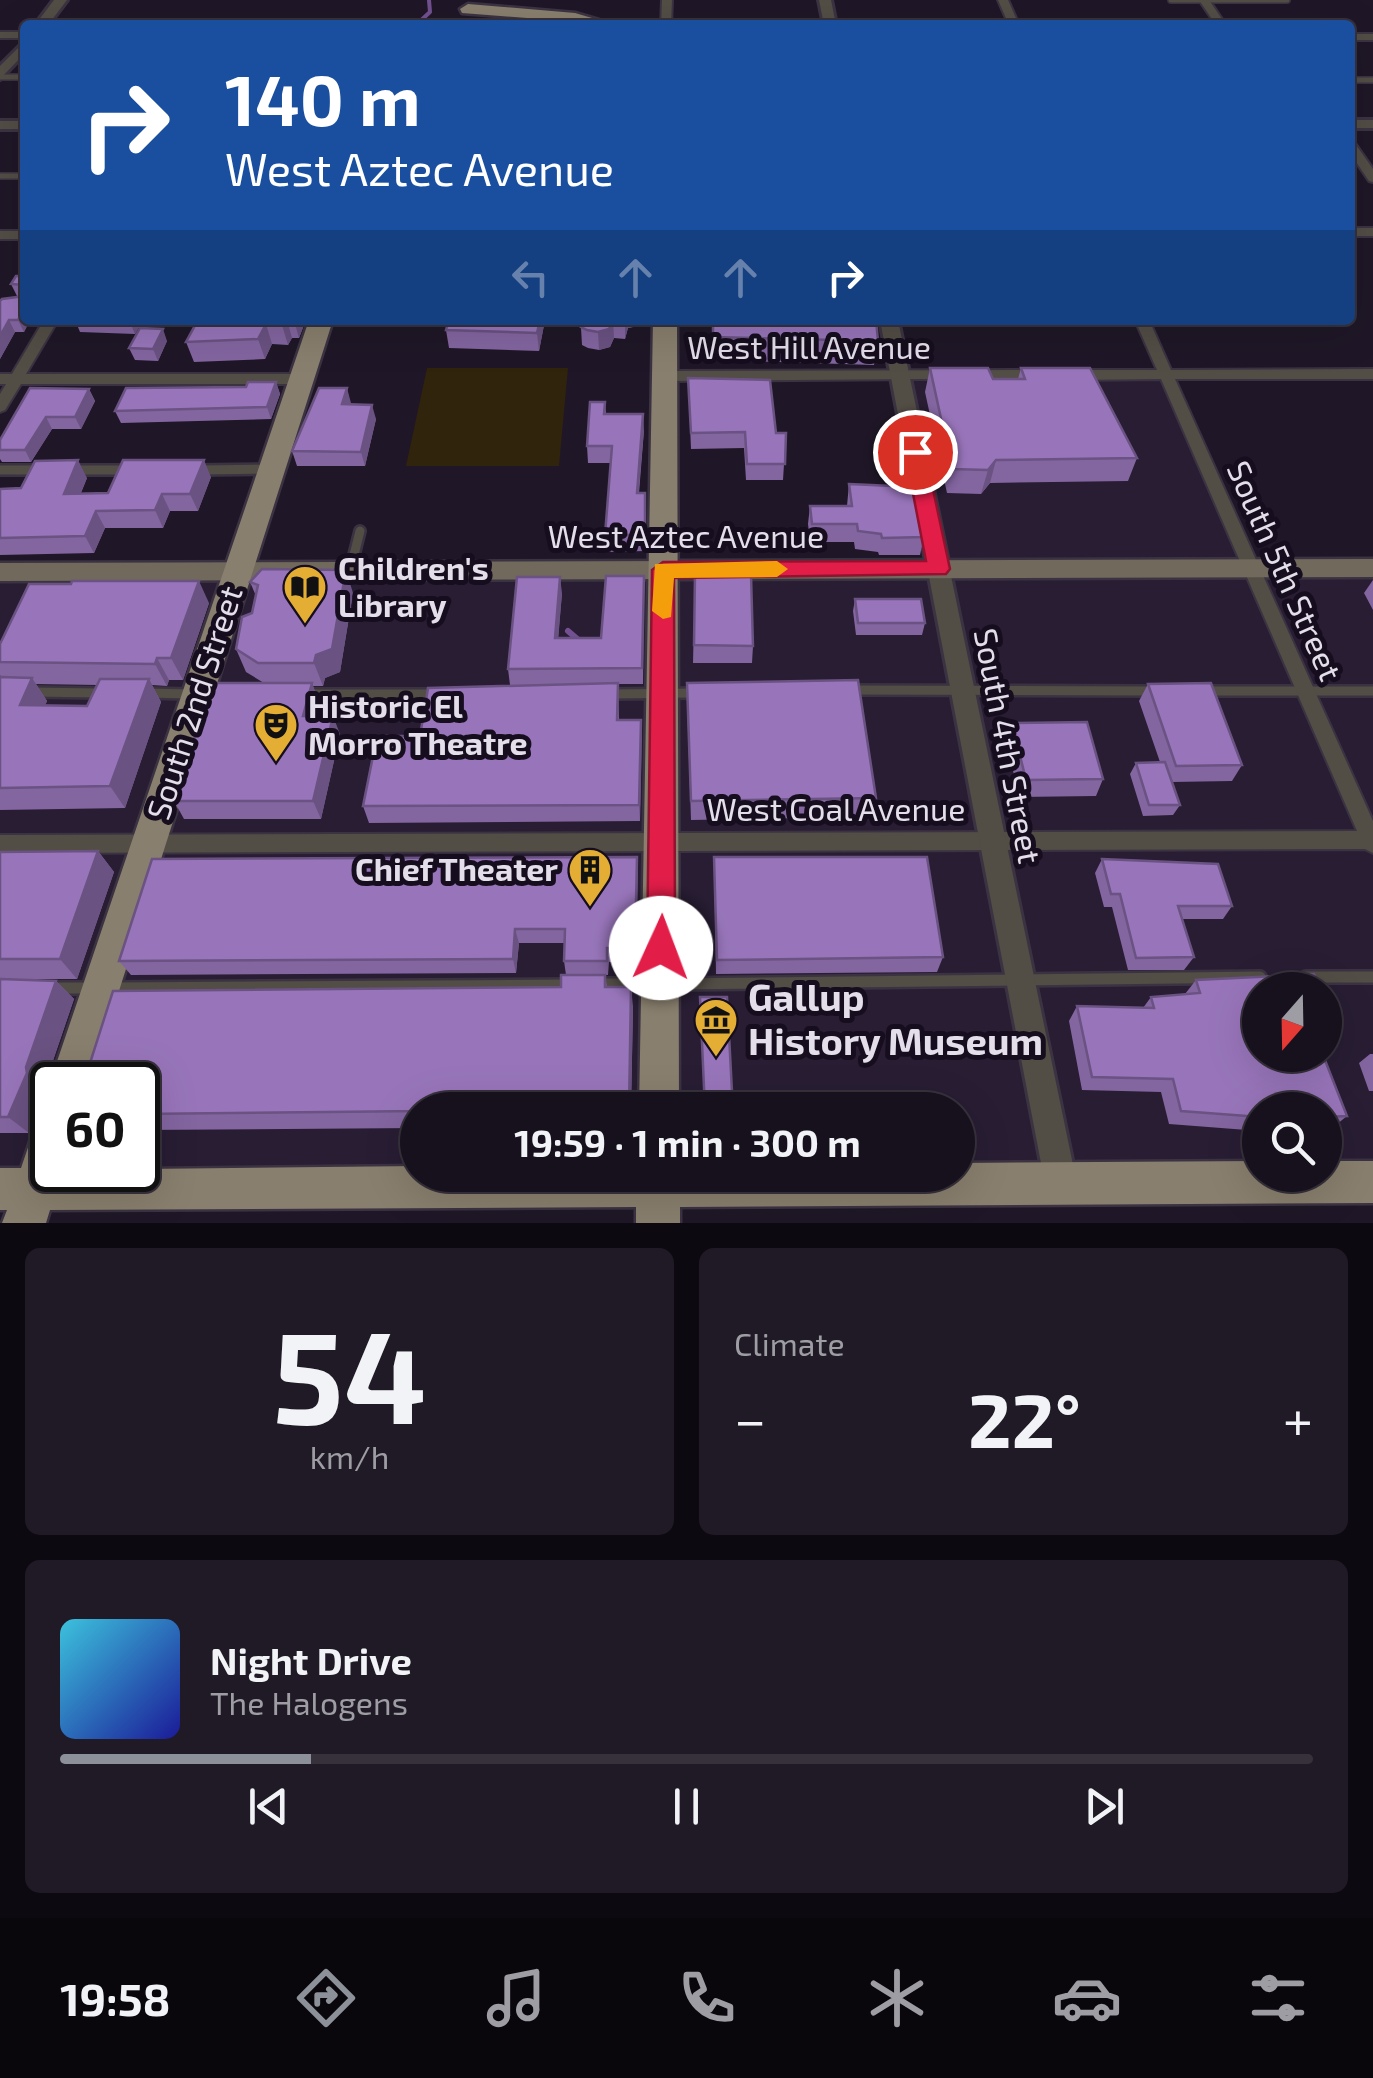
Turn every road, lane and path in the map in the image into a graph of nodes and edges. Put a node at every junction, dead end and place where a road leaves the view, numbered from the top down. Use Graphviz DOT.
graph roads {
  1 [pos="61,0"];
  2 [pos="1171,0"];
  3 [pos="1204,0"];
  4 [pos="1287,0"];
  5 [pos="474,5"];
  6 [pos="45,20"];
  7 [pos="579,20"];
  8 [pos="20,50"];
  9 [pos="0,76"];
  10 [pos="1355,151"];
  11 [pos="1373,178"];
  12 [pos="47,325"];
  13 [pos="318,325"];
  14 [pos="665,325"];
  15 [pos="890,325"];
  16 [pos="1144,325"];
  17 [pos="1166,374"];
  18 [pos="1373,374"];
  19 [pos="900,375"];
  20 [pos="665,376"];
  21 [pos="8,379"];
  22 [pos="301,379"];
  23 [pos="0,408"];
  24 [pos="0,470"];
  25 [pos="136,470"];
  26 [pos="194,470"];
  27 [pos="272,470"];
  28 [pos="360,531"];
  29 [pos="1250,568"];
  30 [pos="1373,568"];
  31 [pos="938,569"];
  32 [pos="663,570"];
  33 [pos="238,571"];
  34 [pos="350,571"];
  35 [pos="0,572"];
  36 [pos="962,688"];
  37 [pos="831,691"];
  38 [pos="1171,691"];
  39 [pos="1190,691"];
  40 [pos="1373,691"];
  41 [pos="20,692"];
  42 [pos="1304,692"];
  43 [pos="119,693"];
  44 [pos="138,693"];
  45 [pos="700,693"];
  46 [pos="207,694"];
  47 [pos="294,694"];
  48 [pos="449,694"];
  49 [pos="604,694"];
  50 [pos="662,694"];
  51 [pos="664,840"];
  52 [pos="992,840"];
  53 [pos="1372,841"];
  54 [pos="150,843"];
  55 [pos="0,844"];
  56 [pos="1342,977"];
  57 [pos="1373,977"];
  58 [pos="1020,978"];
  59 [pos="1242,978"];
  60 [pos="660,984"];
  61 [pos="34,988"];
  62 [pos="101,988"];
  63 [pos="77,1062"];
  64 [pos="659,1092"];
  65 [pos="1373,1182"];
  66 [pos="1061,1184"];
  67 [pos="658,1195"];
  68 [pos="20,1200"];
  1 -- 6 [label="street"];
  2 -- 3 [label="lane"];
  3 -- 4 [label="lane"];
  5 -- 7 [label="main road"];
  8 -- 9 [label="street"];
  10 -- 11 [label="street"];
  12 -- 21 [label="street"];
  13 -- 22 [label="main road, South 2nd Street"];
  14 -- 20 [label="main road"];
  15 -- 19 [label="street, South 4th Street"];
  16 -- 17 [label="street, South 5th Street"];
  17 -- 18 [label="street, West Hill Avenue"];
  17 -- 19 [label="street, West Hill Avenue"];
  17 -- 29 [label="street, South 5th Street"];
  19 -- 20 [label="street, West Hill Avenue"];
  19 -- 31 [label="street, South 4th Street"];
  20 -- 32 [label="main road"];
  21 -- 22 [label="street"];
  21 -- 23 [label="street"];
  22 -- 27 [label="main road, South 2nd Street"];
  24 -- 25 [label="lane"];
  26 -- 27 [label="lane"];
  27 -- 33 [label="main road, South 2nd Street"];
  28 -- 34 [label="lane"];
  29 -- 30 [label="main road, West Aztec Avenue"];
  29 -- 31 [label="main road, West Aztec Avenue"];
  29 -- 42 [label="street, South 5th Street"];
  31 -- 32 [label="main road, West Aztec Avenue"];
  31 -- 36 [label="street, South 4th Street"];
  32 -- 34 [label="main road, West Aztec Avenue"];
  32 -- 50 [label="main road"];
  33 -- 34 [label="main road, West Aztec Avenue"];
  33 -- 35 [label="main road, West Aztec Avenue"];
  33 -- 46 [label="main road, South 2nd Street"];
  36 -- 37 [label="lane"];
  36 -- 38 [label="lane"];
  36 -- 52 [label="street, South 4th Street"];
  39 -- 42 [label="lane"];
  40 -- 42 [label="lane"];
  41 -- 43 [label="lane"];
  42 -- 53 [label="street, South 5th Street"];
  44 -- 46 [label="lane"];
  45 -- 50 [label="lane"];
  46 -- 54 [label="main road, South 2nd Street"];
  47 -- 48 [label="lane"];
  49 -- 50 [label="lane"];
  50 -- 51 [label="main road"];
  51 -- 52 [label="street, West Coal Avenue"];
  51 -- 54 [label="street, West Coal Avenue"];
  51 -- 60 [label="main road"];
  52 -- 53 [label="street, West Coal Avenue"];
  52 -- 58 [label="street, South 4th Street"];
  54 -- 55 [label="street, West Coal Avenue"];
  54 -- 62 [label="main road, South 2nd Street"];
  56 -- 57 [label="lane"];
  58 -- 59 [label="lane"];
  58 -- 60 [label="lane"];
  58 -- 66 [label="street, South 4th Street"];
  60 -- 62 [label="lane"];
  60 -- 64 [label="main road"];
  61 -- 62 [label="lane"];
  62 -- 63 [label="main road, South 2nd Street"];
  65 -- 66 [label="main road"];
  66 -- 67 [label="main road"];
  67 -- 68 [label="main road"];
}
